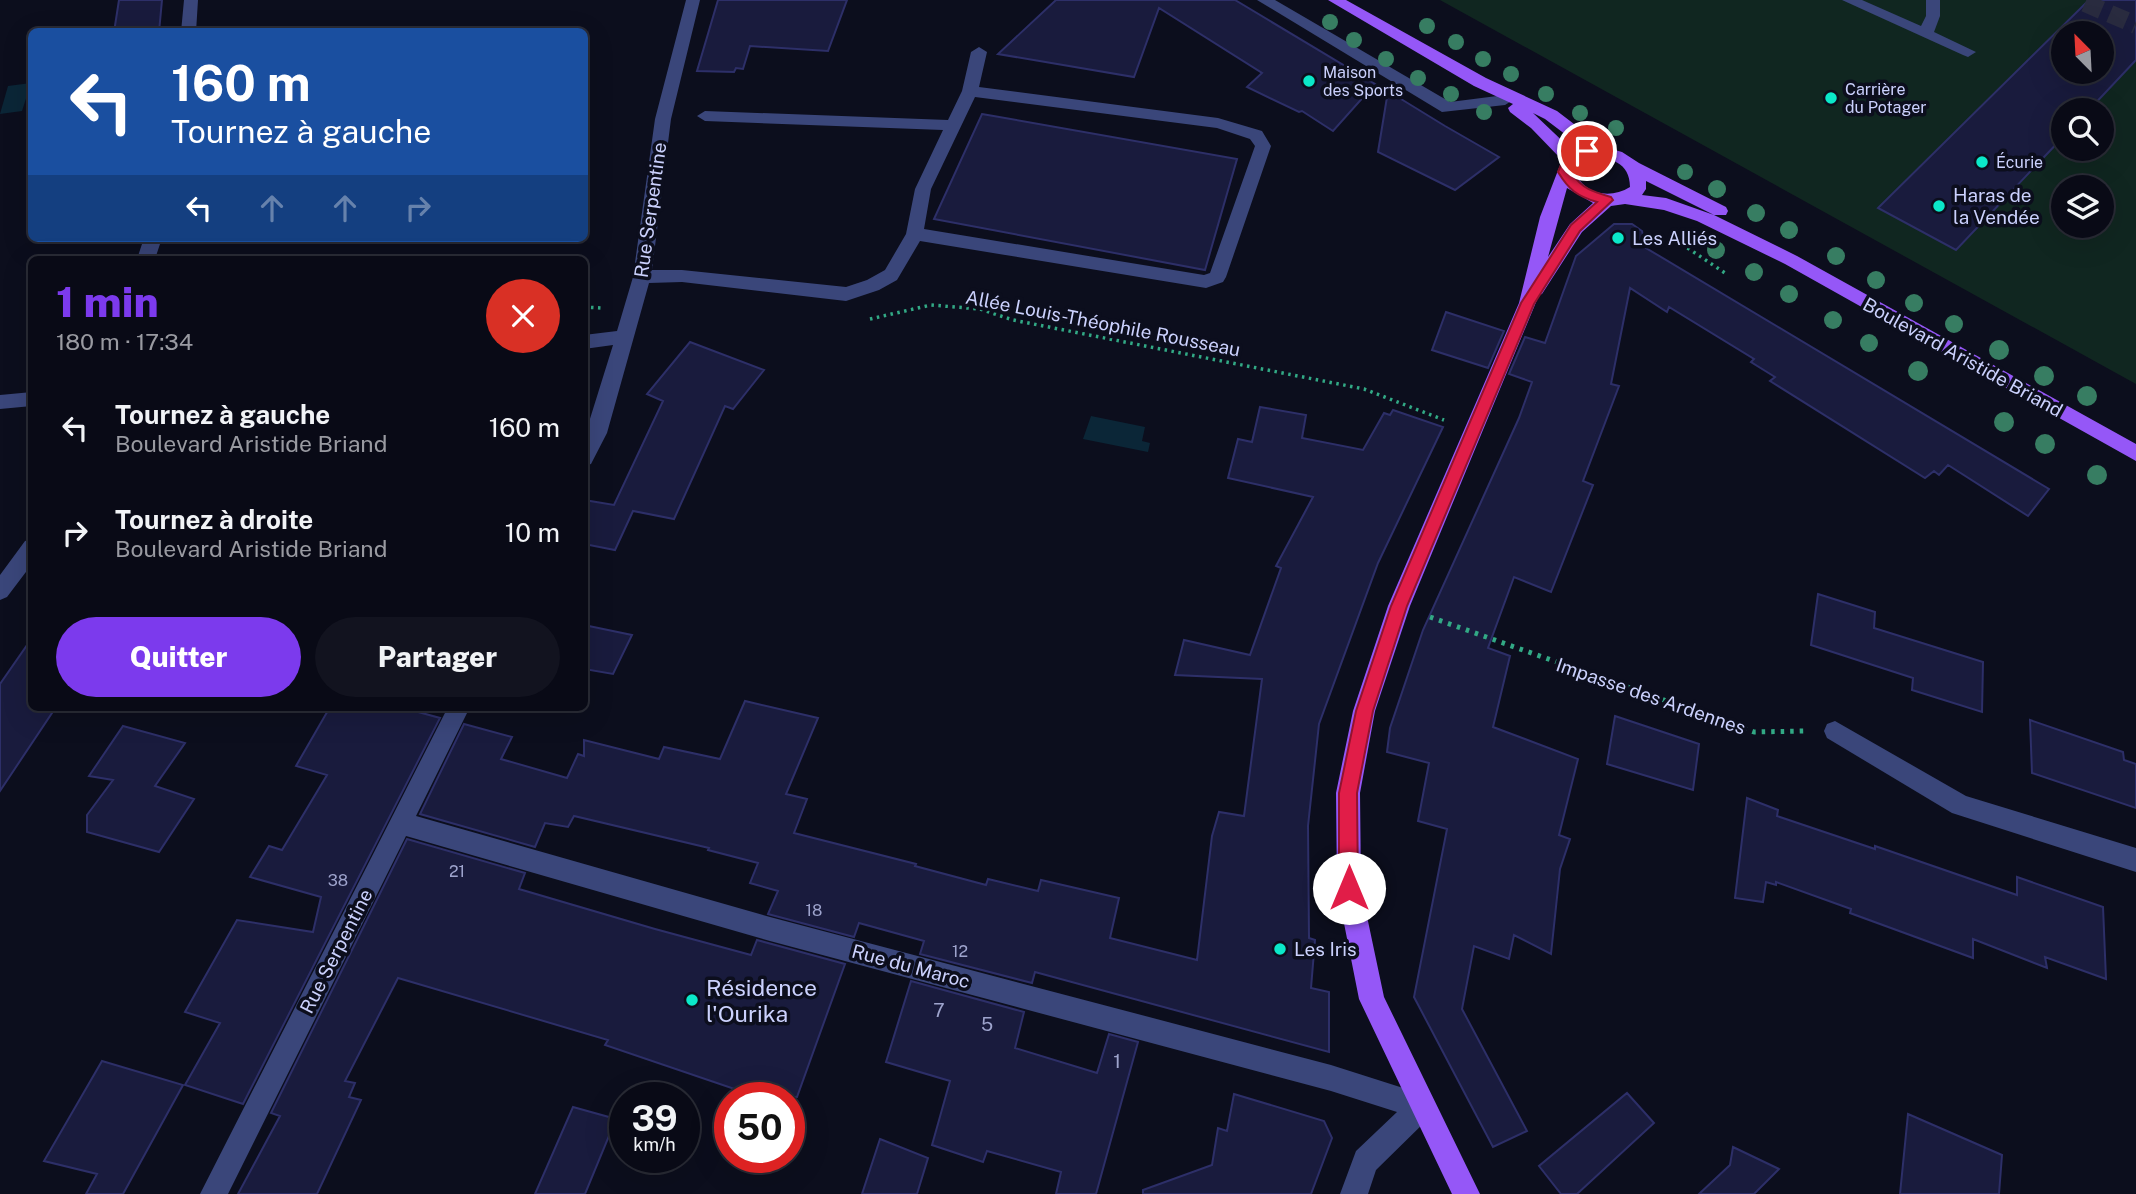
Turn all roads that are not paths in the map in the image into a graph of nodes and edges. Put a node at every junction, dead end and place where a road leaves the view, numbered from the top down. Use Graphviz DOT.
graph roads {
  1 [pos="191,0"];
  2 [pos="693,0"];
  3 [pos="1264,0"];
  4 [pos="1335,0"];
  5 [pos="1849,0"];
  6 [pos="1933,0"];
  7 [pos="188,28"];
  8 [pos="1926,33"];
  9 [pos="979,52"];
  10 [pos="1968,52"];
  11 [pos="1480,82"];
  12 [pos="970,91"];
  13 [pos="1505,100"];
  14 [pos="705,116"];
  15 [pos="953,125"];
  16 [pos="1599,151"];
  17 [pos="1567,165"];
  18 [pos="1635,168"];
  19 [pos="1625,198"];
  20 [pos="1607,200"];
  21 [pos="915,234"];
  22 [pos="1791,260"];
  23 [pos="642,277"];
  24 [pos="1528,303"];
  25 [pos="624,337"];
  26 [pos="588,342"];
  27 [pos="28,399"];
  28 [pos="0,402"];
  29 [pos="588,450"];
  30 [pos="2136,453"];
  31 [pos="28,552"];
  32 [pos="0,591"];
  33 [pos="457,711"];
  34 [pos="1835,731"];
  35 [pos="401,823"];
  36 [pos="2136,860"];
  37 [pos="1422,1107"];
  38 [pos="214,1194"];
  39 [pos="1354,1194"];
  40 [pos="1466,1194"];
  1 -- 7 [label="street"];
  2 -- 23 [label="street, Rue Serpentine"];
  3 -- 13 [label="street"];
  4 -- 11 [label="main road, Boulevard Aristide Briand"];
  5 -- 8 [label="street"];
  6 -- 8 [label="street"];
  8 -- 10 [label="street"];
  9 -- 12 [label="street"];
  11 -- 13 [label="main road, Boulevard Aristide Briand"];
  11 -- 16 [label="main road, Boulevard Aristide Briand"];
  12 -- 15 [label="street"];
  12 -- 21 [label="street"];
  13 -- 17 [label="main road, Boulevard Aristide Briand"];
  14 -- 15 [label="street"];
  15 -- 21 [label="street"];
  16 -- 17 [label="main road"];
  16 -- 18 [label="main road, Boulevard Aristide Briand"];
  17 -- 20 [label="main road, Boulevard Aristide Briand"];
  17 -- 24 [label="main road"];
  18 -- 19 [label="main road"];
  18 -- 22 [label="main road, Boulevard Aristide Briand"];
  19 -- 20 [label="main road, Boulevard Aristide Briand"];
  19 -- 22 [label="main road, Boulevard Aristide Briand"];
  20 -- 24 [label="main road"];
  21 -- 23 [label="street"];
  22 -- 30 [label="main road, Boulevard Aristide Briand"];
  23 -- 25 [label="street, Rue Serpentine"];
  24 -- 37 [label="main road"];
  25 -- 26 [label="street"];
  25 -- 29 [label="street, Rue Serpentine"];
  27 -- 28 [label="street"];
  31 -- 32 [label="street"];
  33 -- 35 [label="street, Rue Serpentine"];
  34 -- 36 [label="street"];
  35 -- 37 [label="street, Rue du Maroc"];
  35 -- 38 [label="street, Rue Serpentine"];
  37 -- 39 [label="street"];
  37 -- 40 [label="main road"];
}
